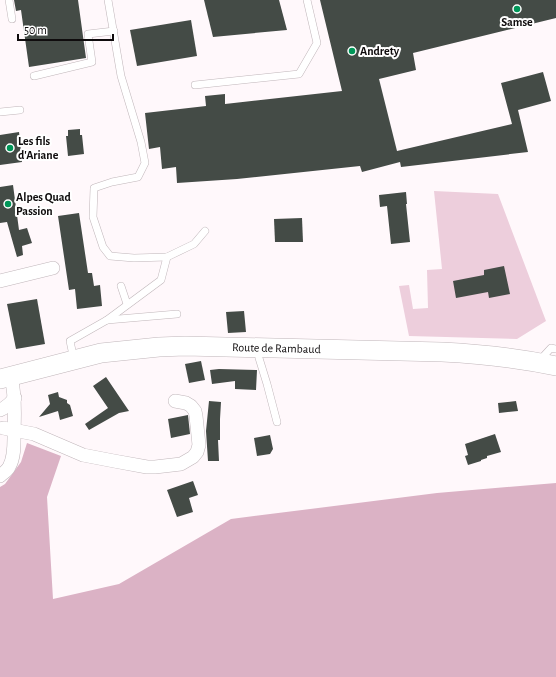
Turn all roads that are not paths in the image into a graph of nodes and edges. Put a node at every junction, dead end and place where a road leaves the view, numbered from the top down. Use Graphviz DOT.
graph roads {
  1 [pos="9,0"];
  2 [pos="108,0"];
  3 [pos="307,0"];
  4 [pos="12,19"];
  5 [pos="114,31"];
  6 [pos="34,76"];
  7 [pos="195,85"];
  8 [pos="20,110"];
  9 [pos="0,112"];
  10 [pos="205,231"];
  11 [pos="167,257"];
  12 [pos="53,268"];
  13 [pos="0,281"];
  14 [pos="121,286"];
  15 [pos="127,304"];
  16 [pos="176,314"];
  17 [pos="107,320"];
  18 [pos="257,348"];
  19 [pos="556,349"];
  20 [pos="74,360"];
  21 [pos="538,362"];
  22 [pos="556,366"];
  23 [pos="5,378"];
  24 [pos="14,398"];
  25 [pos="176,401"];
  26 [pos="0,410"];
  27 [pos="277,422"];
  28 [pos="6,427"];
  29 [pos="0,470"];
  30 [pos="0,476"];
  1 -- 4 [label="lane"];
  2 -- 5 [label="lane"];
  3 -- 7 [label="lane"];
  5 -- 6 [label="lane"];
  5 -- 11 [label="lane"];
  8 -- 9 [label="lane"];
  10 -- 11 [label="lane"];
  11 -- 15 [label="lane"];
  12 -- 13 [label="street"];
  14 -- 15 [label="lane"];
  15 -- 17 [label="lane"];
  16 -- 17 [label="lane"];
  17 -- 20 [label="lane"];
  18 -- 20 [label="street, Route de Rambaud"];
  18 -- 21 [label="street, Route de Rambaud"];
  18 -- 27 [label="lane"];
  19 -- 21 [label="lane"];
  20 -- 23 [label="street, Route de Rambaud"];
  21 -- 22 [label="street, Route de Rambaud"];
  23 -- 24 [label="street"];
  24 -- 26 [label="street"];
  24 -- 28 [label="street"];
  25 -- 28 [label="street"];
  28 -- 29 [label="street"];
  28 -- 30 [label="street"];
}
